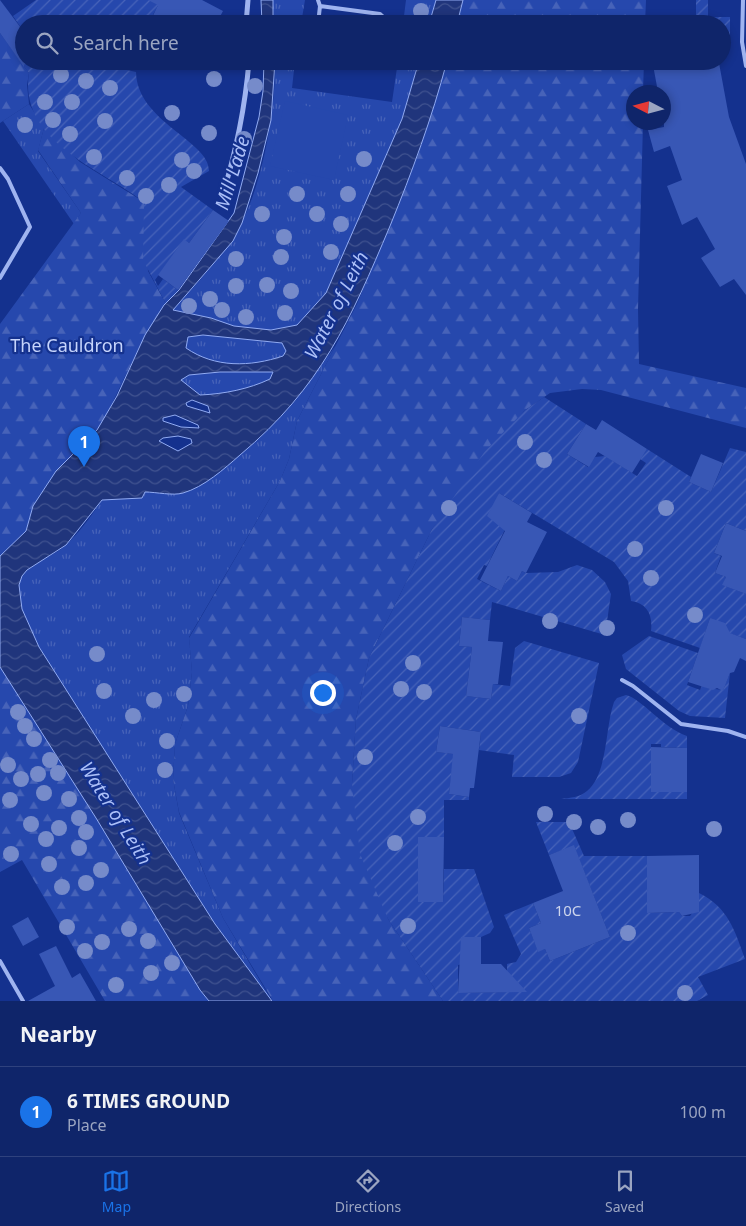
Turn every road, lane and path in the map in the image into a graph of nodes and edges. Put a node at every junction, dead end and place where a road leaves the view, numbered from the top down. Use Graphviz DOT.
graph roads {
  1 [pos="248,0"];
  2 [pos="318,0"];
  3 [pos="743,0"];
  4 [pos="320,6"];
  5 [pos="247,15"];
  6 [pos="319,15"];
  7 [pos="381,15"];
  8 [pos="746,66"];
  9 [pos="248,70"];
  10 [pos="0,168"];
  11 [pos="222,197"];
  12 [pos="0,278"];
  13 [pos="622,680"];
  14 [pos="746,737"];
  15 [pos="0,961"];
  16 [pos="23,1001"];
  1 -- 5 [label="street"];
  2 -- 4 [label="lane"];
  3 -- 8 [label="lane"];
  4 -- 6 [label="lane"];
  4 -- 7 [label="lane"];
  9 -- 11 [label="street"];
  10 -- 12 [label="lane"];
  13 -- 14 [label="lane"];
  15 -- 16 [label="lane"];
}
